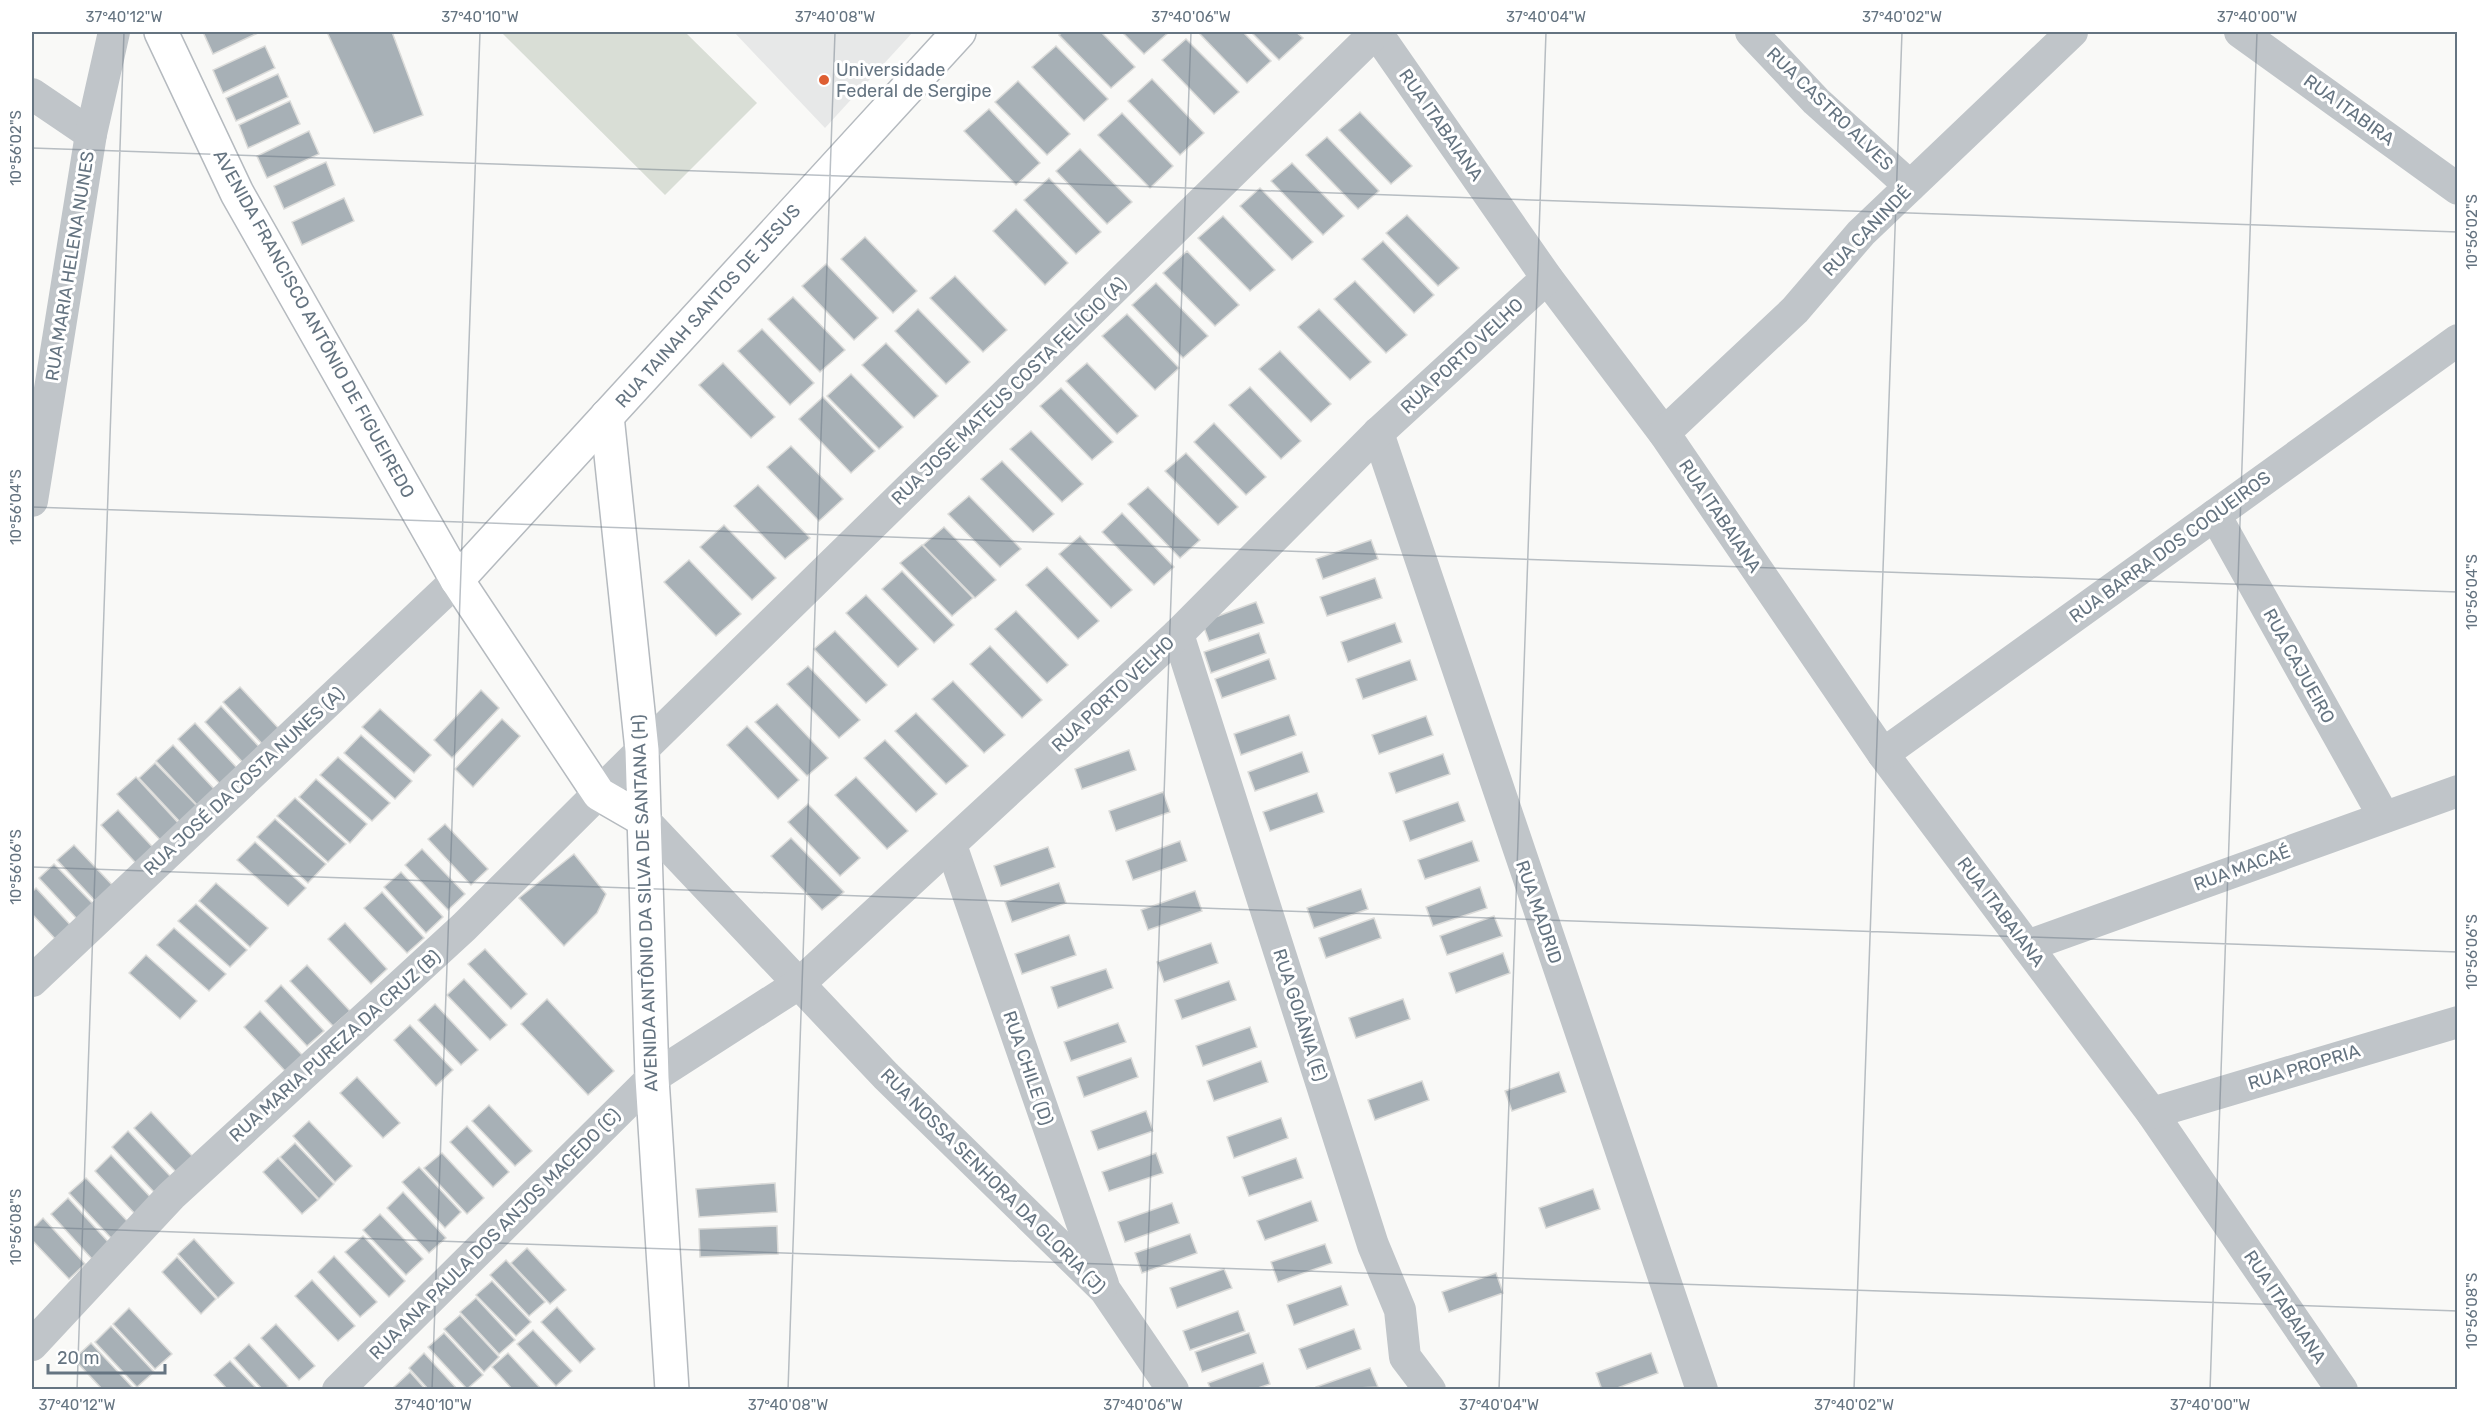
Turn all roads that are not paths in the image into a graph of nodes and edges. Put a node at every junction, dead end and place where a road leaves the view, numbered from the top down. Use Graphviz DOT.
graph roads {
  1 [pos="114,32"];
  2 [pos="161,32"];
  3 [pos="959,32"];
  4 [pos="1376,32"];
  5 [pos="1751,32"];
  6 [pos="2072,32"];
  7 [pos="2240,32"];
  8 [pos="32,94"];
  9 [pos="91,134"];
  10 [pos="1910,186"];
  11 [pos="2457,189"];
  12 [pos="1547,278"];
  13 [pos="2457,340"];
  14 [pos="607,416"];
  15 [pos="1378,433"];
  16 [pos="1664,433"];
  17 [pos="32,501"];
  18 [pos="2215,515"];
  19 [pos="457,580"];
  20 [pos="1178,634"];
  21 [pos="642,750"];
  22 [pos="1883,754"];
  23 [pos="2457,791"];
  24 [pos="599,794"];
  25 [pos="2384,817"];
  26 [pos="644,820"];
  27 [pos="951,845"];
  28 [pos="2026,946"];
  29 [pos="32,981"];
  30 [pos="800,983"];
  31 [pos="2457,1022"];
  32 [pos="652,1078"];
  33 [pos="2152,1113"];
  34 [pos="1106,1290"];
  35 [pos="32,1345"];
  36 [pos="669,1386"];
  37 [pos="338,1389"];
  38 [pos="1173,1389"];
  39 [pos="1430,1389"];
  40 [pos="1702,1389"];
  41 [pos="2342,1389"];
  1 -- 9 [label="street, RUA MARIA HELENA NUNES"];
  2 -- 19 [label="street, AVENIDA FRANCISCO ANTÔNIO DE FIGUEIREDO"];
  3 -- 14 [label="street, RUA TAINAH SANTOS DE JESUS"];
  4 -- 12 [label="street, RUA ITABAIANA"];
  4 -- 21 [label="street, RUA JOSE MATEUS COSTA FELÍCIO (A)"];
  5 -- 10 [label="street, RUA CASTRO ALVES"];
  6 -- 10 [label="street, RUA CANINDÉ"];
  7 -- 11 [label="street, RUA ITABIRA"];
  8 -- 9 [label="street"];
  9 -- 17 [label="street, RUA MARIA HELENA NUNES"];
  10 -- 16 [label="street, RUA CANINDÉ"];
  12 -- 15 [label="street, RUA PORTO VELHO"];
  12 -- 16 [label="street, RUA ITABAIANA"];
  13 -- 18 [label="street, RUA BARRA DOS COQUEIROS"];
  14 -- 19 [label="street, RUA TAINAH SANTOS DE JESUS"];
  14 -- 21 [label="street, AVENIDA ANTÔNIO DA SILVA DE SANTANA (H)"];
  15 -- 20 [label="street, RUA PORTO VELHO"];
  15 -- 40 [label="street, RUA MADRID"];
  16 -- 22 [label="street, RUA ITABAIANA"];
  18 -- 22 [label="street, RUA BARRA DOS COQUEIROS"];
  18 -- 25 [label="street, RUA CAJUEIRO"];
  19 -- 24 [label="street, AVENIDA FRANCISCO ANTÔNIO DE FIGUEIREDO"];
  19 -- 29 [label="street, RUA JOSÉ DA COSTA NUNES (A)"];
  20 -- 27 [label="street, RUA PORTO VELHO"];
  20 -- 39 [label="street, RUA GOIÂNIA (E)"];
  21 -- 24 [label="street, RUA MARIA PUREZA DA CRUZ (B)"];
  21 -- 26 [label="street, AVENIDA ANTÔNIO DA SILVA DE SANTANA (H)"];
  22 -- 28 [label="street, RUA ITABAIANA"];
  23 -- 25 [label="street, RUA MACAÉ"];
  24 -- 26 [label="street"];
  24 -- 35 [label="street, RUA MARIA PUREZA DA CRUZ (B)"];
  25 -- 28 [label="street, RUA MACAÉ"];
  26 -- 30 [label="street, RUA NOSSA SENHORA DA GLORIA (J)"];
  26 -- 32 [label="street, AVENIDA ANTÔNIO DA SILVA DE SANTANA (H)"];
  27 -- 30 [label="street, RUA PORTO VELHO"];
  27 -- 34 [label="street, RUA CHILE (D)"];
  28 -- 33 [label="street, RUA ITABAIANA"];
  30 -- 32 [label="street, RUA PORTO VELHO"];
  30 -- 34 [label="street, RUA NOSSA SENHORA DA GLORIA (J)"];
  31 -- 33 [label="street, RUA PROPRIA"];
  32 -- 36 [label="street, AVENIDA ANTÔNIO DA SILVA DE SANTANA (H)"];
  32 -- 37 [label="street, RUA ANA PAULA DOS ANJOS MACEDO (C)"];
  33 -- 41 [label="street, RUA ITABAIANA"];
  34 -- 38 [label="street, RUA NOSSA SENHORA DA GLORIA (J)"];
}
